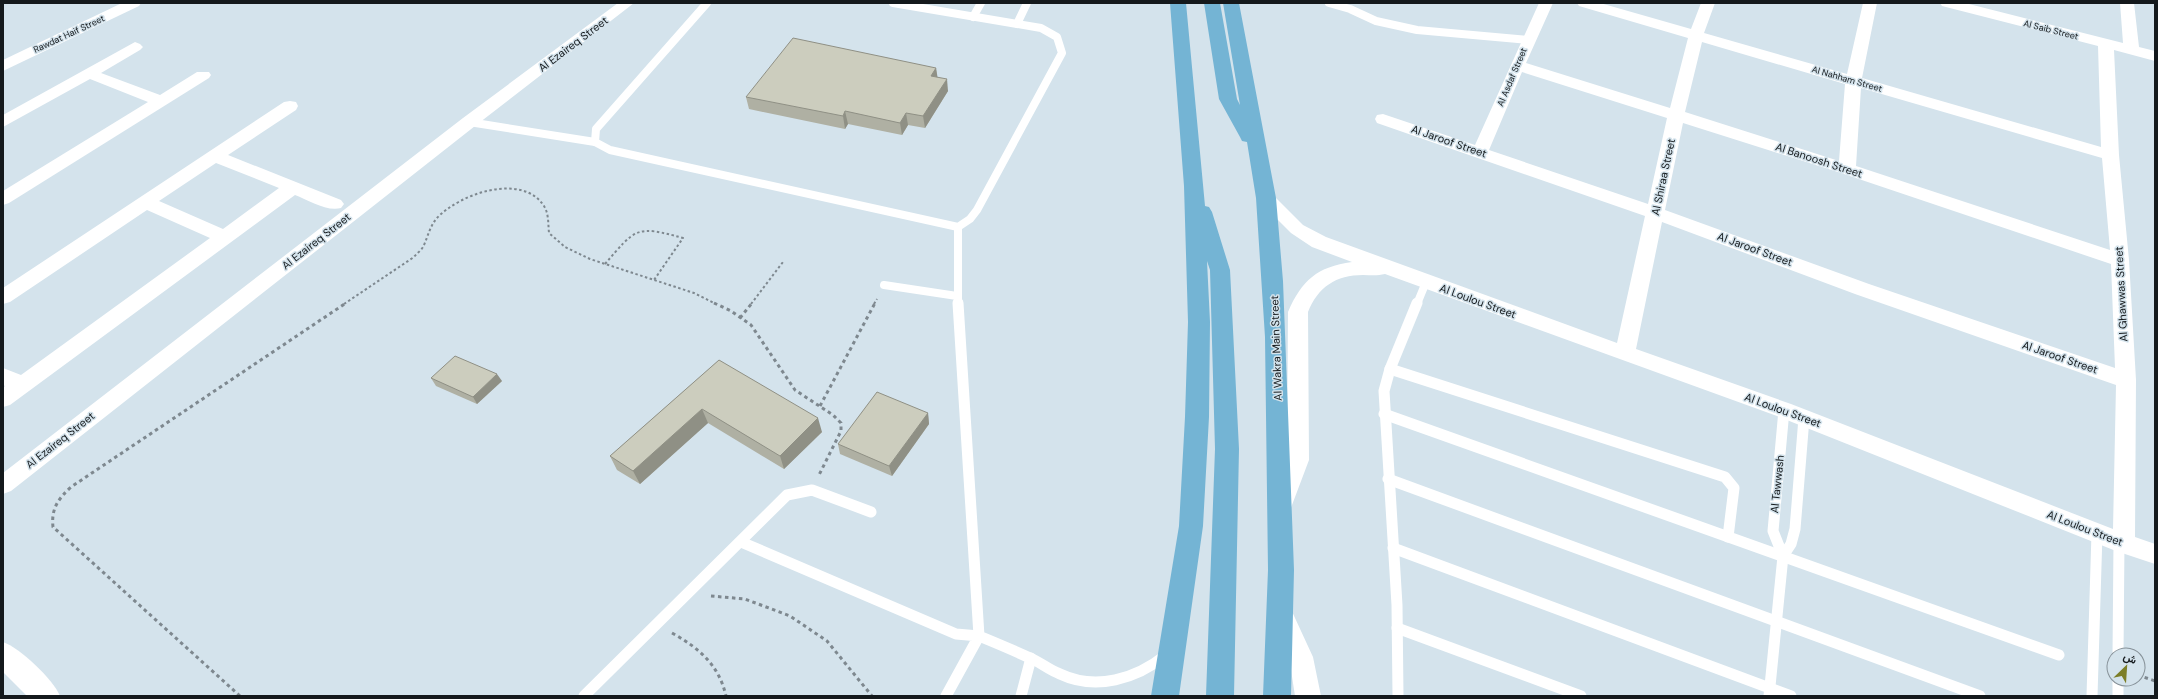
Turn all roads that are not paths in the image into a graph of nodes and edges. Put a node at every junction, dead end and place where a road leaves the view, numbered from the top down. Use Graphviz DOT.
graph roads {
  1 [pos="134,3"];
  2 [pos="627,3"];
  3 [pos="707,3"];
  4 [pos="893,3"];
  5 [pos="981,3"];
  6 [pos="1027,3"];
  7 [pos="1178,3"];
  8 [pos="1212,3"];
  9 [pos="1231,3"];
  10 [pos="1329,3"];
  11 [pos="1546,3"];
  12 [pos="1584,3"];
  13 [pos="1708,3"];
  14 [pos="1870,3"];
  15 [pos="1947,3"];
  16 [pos="2127,3"];
  17 [pos="922,5"];
  18 [pos="973,16"];
  19 [pos="1016,24"];
  20 [pos="1696,35"];
  21 [pos="1529,40"];
  22 [pos="2106,44"];
  23 [pos="135,47"];
  24 [pos="2130,50"];
  25 [pos="2155,56"];
  26 [pos="1517,64"];
  27 [pos="3,66"];
  28 [pos="88,74"];
  29 [pos="203,74"];
  30 [pos="1853,81"];
  31 [pos="161,101"];
  32 [pos="290,106"];
  33 [pos="1676,115"];
  34 [pos="1384,119"];
  35 [pos="3,122"];
  36 [pos="469,122"];
  37 [pos="594,142"];
  38 [pos="1258,152"];
  39 [pos="1480,152"];
  40 [pos="2110,155"];
  41 [pos="214,156"];
  42 [pos="1847,169"];
  43 [pos="3,182"];
  44 [pos="1194,186"];
  45 [pos="20,188"];
  46 [pos="292,188"];
  47 [pos="1266,198"];
  48 [pos="3,199"];
  49 [pos="145,202"];
  50 [pos="335,204"];
  51 [pos="1655,213"];
  52 [pos="958,226"];
  53 [pos="224,237"];
  54 [pos="2120,260"];
  55 [pos="1416,279"];
  56 [pos="884,285"];
  57 [pos="3,296"];
  58 [pos="957,296"];
  59 [pos="1625,353"];
  60 [pos="1390,369"];
  61 [pos="3,376"];
  62 [pos="2126,380"];
  63 [pos="22,385"];
  64 [pos="3,399"];
  65 [pos="1784,410"];
  66 [pos="1384,414"];
  67 [pos="1804,418"];
  68 [pos="1388,479"];
  69 [pos="4,483"];
  70 [pos="871,512"];
  71 [pos="1279,512"];
  72 [pos="2097,533"];
  73 [pos="1728,537"];
  74 [pos="741,542"];
  75 [pos="2122,543"];
  76 [pos="1393,548"];
  77 [pos="2155,554"];
  78 [pos="1783,556"];
  79 [pos="1280,609"];
  80 [pos="1776,621"];
  81 [pos="1397,628"];
  82 [pos="979,636"];
  83 [pos="2118,647"];
  84 [pos="1172,650"];
  85 [pos="3,654"];
  86 [pos="2059,655"];
  87 [pos="1031,658"];
  88 [pos="1769,692"];
  89 [pos="46,696"];
  90 [pos="584,696"];
  91 [pos="946,696"];
  92 [pos="1021,696"];
  93 [pos="1165,696"];
  94 [pos="1220,696"];
  95 [pos="1277,696"];
  96 [pos="1308,696"];
  97 [pos="1398,696"];
  98 [pos="1581,696"];
  99 [pos="1791,696"];
  100 [pos="1980,696"];
  101 [pos="2092,696"];
  1 -- 27 [label="street, Rawdat Haif Street"];
  2 -- 36 [label="street, Al Ezaireq Street"];
  3 -- 37 [label="lane"];
  4 -- 17 [label="lane"];
  5 -- 18 [label="lane"];
  6 -- 19 [label="lane"];
  7 -- 44 [label="highway"];
  8 -- 38 [label="highway"];
  9 -- 38 [label="highway, Al Wakra Main Street"];
  10 -- 21 [label="lane"];
  11 -- 21 [label="street, Al Asdaf Street"];
  12 -- 20 [label="street, Al Nahham Street"];
  13 -- 20 [label="street, Al Shiraa Street"];
  14 -- 30 [label="street"];
  15 -- 22 [label="street, Al Saib Street"];
  16 -- 24 [label="street"];
  17 -- 18 [label="lane"];
  18 -- 19 [label="lane"];
  19 -- 52 [label="lane"];
  20 -- 30 [label="street, Al Nahham Street"];
  20 -- 33 [label="street, Al Shiraa Street"];
  21 -- 26 [label="street, Al Asdaf Street"];
  22 -- 24 [label="street, Al Saib Street"];
  22 -- 40 [label="street, Al Ghawwas Street"];
  23 -- 28 [label="street"];
  24 -- 25 [label="street, Al Saib Street"];
  26 -- 33 [label="street, Al Banoosh Street"];
  26 -- 39 [label="street, Al Asdaf Street"];
  28 -- 31 [label="street"];
  28 -- 35 [label="street"];
  29 -- 31 [label="street"];
  30 -- 40 [label="street, Al Nahham Street"];
  30 -- 42 [label="street"];
  31 -- 45 [label="street"];
  32 -- 41 [label="street"];
  33 -- 42 [label="street, Al Banoosh Street"];
  33 -- 51 [label="street, Al Shiraa Street"];
  34 -- 39 [label="street, Al Jaroof Street"];
  36 -- 37 [label="lane"];
  36 -- 69 [label="street, Al Ezaireq Street"];
  37 -- 52 [label="lane"];
  38 -- 47 [label="highway, Al Wakra Main Street"];
  39 -- 51 [label="street, Al Jaroof Street"];
  40 -- 54 [label="street, Al Ghawwas Street"];
  41 -- 46 [label="street"];
  41 -- 49 [label="street"];
  42 -- 54 [label="street, Al Banoosh Street"];
  43 -- 45 [label="street"];
  44 -- 84 [label="highway"];
  44 -- 94 [label="highway"];
  45 -- 48 [label="street"];
  46 -- 50 [label="street"];
  46 -- 53 [label="street"];
  47 -- 55 [label="street, Al Loulou Street"];
  47 -- 71 [label="highway, Al Wakra Main Street"];
  49 -- 53 [label="street"];
  49 -- 57 [label="street"];
  51 -- 59 [label="street, Al Shiraa Street"];
  51 -- 62 [label="street, Al Jaroof Street"];
  52 -- 58 [label="lane"];
  53 -- 63 [label="street"];
  54 -- 62 [label="street, Al Ghawwas Street"];
  55 -- 59 [label="street, Al Loulou Street"];
  55 -- 60 [label="lane"];
  55 -- 71 [label="street, Al Loulou Street"];
  56 -- 58 [label="lane"];
  58 -- 82 [label="lane"];
  59 -- 65 [label="street, Al Loulou Street"];
  60 -- 66 [label="lane"];
  60 -- 73 [label="lane"];
  61 -- 63 [label="street"];
  62 -- 75 [label="street, Al Ghawwas Street"];
  63 -- 64 [label="street"];
  65 -- 67 [label="street, Al Loulou Street"];
  65 -- 78 [label="lane, Al Tawwash"];
  66 -- 68 [label="lane"];
  66 -- 73 [label="lane"];
  67 -- 72 [label="street, Al Loulou Street"];
  67 -- 78 [label="lane, Al Tawwash"];
  68 -- 76 [label="lane"];
  68 -- 80 [label="lane"];
  70 -- 74 [label="lane"];
  71 -- 79 [label="highway, Al Wakra Main Street"];
  72 -- 75 [label="street, Al Loulou Street"];
  72 -- 101 [label="lane"];
  73 -- 78 [label="lane"];
  74 -- 82 [label="lane"];
  74 -- 90 [label="lane"];
  75 -- 77 [label="street, Al Loulou Street"];
  75 -- 83 [label="lane"];
  76 -- 81 [label="lane"];
  76 -- 88 [label="lane"];
  78 -- 80 [label="lane, Al Tawwash"];
  78 -- 86 [label="lane"];
  79 -- 95 [label="highway, Al Wakra Main Street"];
  79 -- 96 [label="street"];
  80 -- 88 [label="lane, Al Tawwash"];
  80 -- 100 [label="lane"];
  81 -- 97 [label="lane"];
  81 -- 98 [label="lane"];
  82 -- 87 [label="lane"];
  82 -- 91 [label="lane"];
  84 -- 87 [label="lane"];
  84 -- 93 [label="highway"];
  85 -- 89 [label="street"];
  87 -- 92 [label="lane"];
  88 -- 99 [label="lane"];
}
